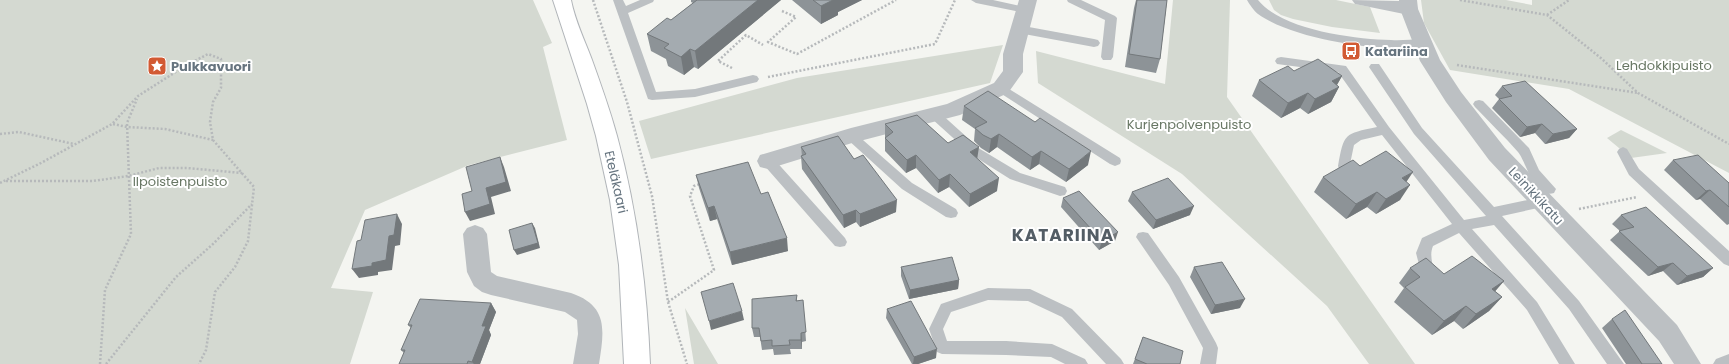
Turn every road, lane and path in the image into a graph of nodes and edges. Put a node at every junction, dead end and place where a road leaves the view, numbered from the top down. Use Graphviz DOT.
graph roads {
  1 [pos="593,0"];
  2 [pos="618,0"];
  3 [pos="649,0"];
  4 [pos="896,0"];
  5 [pos="955,0"];
  6 [pos="976,0"];
  7 [pos="1072,0"];
  8 [pos="1252,0"];
  9 [pos="1361,0"];
  10 [pos="1460,0"];
  11 [pos="1569,0"];
  12 [pos="561,2"];
  13 [pos="1409,4"];
  14 [pos="1026,5"];
  15 [pos="782,11"];
  16 [pos="622,12"];
  17 [pos="1547,15"];
  18 [pos="1018,29"];
  19 [pos="1094,43"];
  20 [pos="763,45"];
  21 [pos="1426,52"];
  22 [pos="1107,57"];
  23 [pos="1281,61"];
  24 [pos="1375,67"];
  25 [pos="753,79"];
  26 [pos="1000,88"];
  27 [pos="1638,93"];
  28 [pos="138,96"];
  29 [pos="1479,104"];
  30 [pos="935,115"];
  31 [pos="112,124"];
  32 [pos="128,127"];
  33 [pos="1385,130"];
  34 [pos="0,134"];
  35 [pos="851,136"];
  36 [pos="213,140"];
  37 [pos="75,144"];
  38 [pos="1729,144"];
  39 [pos="1623,152"];
  40 [pos="768,161"];
  41 [pos="1115,161"];
  42 [pos="1344,166"];
  43 [pos="242,173"];
  44 [pos="128,176"];
  45 [pos="4,181"];
  46 [pos="0,183"];
  47 [pos="701,184"];
  48 [pos="1060,191"];
  49 [pos="1657,193"];
  50 [pos="1546,196"];
  51 [pos="252,204"];
  52 [pos="1573,211"];
  53 [pos="951,213"];
  54 [pos="1495,216"];
  55 [pos="1461,226"];
  56 [pos="475,234"];
  57 [pos="1143,237"];
  58 [pos="840,242"];
  59 [pos="1729,260"];
  60 [pos="1427,272"];
  61 [pos="668,302"];
  62 [pos="1729,361"];
  63 [pos="100,364"];
  64 [pos="106,364"];
  65 [pos="199,364"];
  66 [pos="586,364"];
  67 [pos="638,364"];
  68 [pos="687,364"];
  69 [pos="1080,364"];
  70 [pos="1116,364"];
  71 [pos="1208,364"];
  72 [pos="1567,364"];
  73 [pos="1616,364"];
  74 [pos="1688,364"];
  75 [pos="1722,364"];
  1 -- 61 [label="path"];
  2 -- 16 [label="lane"];
  3 -- 16 [label="lane"];
  4 -- 15 [label="path"];
  5 -- 25 [label="path"];
  6 -- 14 [label="lane"];
  7 -- 22 [label="lane"];
  8 -- 21 [label="lane"];
  9 -- 13 [label="street"];
  10 -- 17 [label="path"];
  11 -- 17 [label="path"];
  12 -- 67 [label="main road, Eteläkaari"];
  13 -- 21 [label="street, Leinikkikatu"];
  14 -- 18 [label="street"];
  16 -- 25 [label="lane"];
  17 -- 27 [label="path"];
  18 -- 19 [label="lane"];
  18 -- 26 [label="street"];
  20 -- 25 [label="path"];
  21 -- 27 [label="path"];
  21 -- 50 [label="street, Leinikkikatu"];
  23 -- 33 [label="lane"];
  24 -- 54 [label="lane"];
  26 -- 30 [label="street"];
  26 -- 41 [label="lane"];
  27 -- 38 [label="path"];
  28 -- 31 [label="path"];
  28 -- 32 [label="path"];
  28 -- 36 [label="path"];
  29 -- 50 [label="lane"];
  30 -- 35 [label="street"];
  30 -- 48 [label="lane"];
  31 -- 32 [label="path"];
  31 -- 37 [label="path"];
  32 -- 36 [label="path"];
  32 -- 44 [label="path"];
  33 -- 42 [label="lane"];
  33 -- 55 [label="lane"];
  34 -- 37 [label="path"];
  35 -- 40 [label="street"];
  35 -- 53 [label="lane"];
  36 -- 43 [label="path"];
  37 -- 45 [label="path"];
  39 -- 49 [label="lane"];
  40 -- 58 [label="lane"];
  43 -- 44 [label="path"];
  43 -- 51 [label="path"];
  44 -- 45 [label="path"];
  44 -- 63 [label="path"];
  45 -- 46 [label="path"];
  47 -- 61 [label="path"];
  49 -- 52 [label="path"];
  49 -- 59 [label="lane"];
  50 -- 54 [label="lane"];
  50 -- 74 [label="street, Leinikkikatu"];
  51 -- 64 [label="path"];
  51 -- 65 [label="path"];
  54 -- 55 [label="lane"];
  54 -- 73 [label="lane"];
  55 -- 60 [label="lane"];
  55 -- 72 [label="lane"];
  56 -- 66 [label="street"];
  57 -- 71 [label="lane"];
  61 -- 68 [label="path"];
  62 -- 75 [label="lane"];
  69 -- 70 [label="lane"];
}
